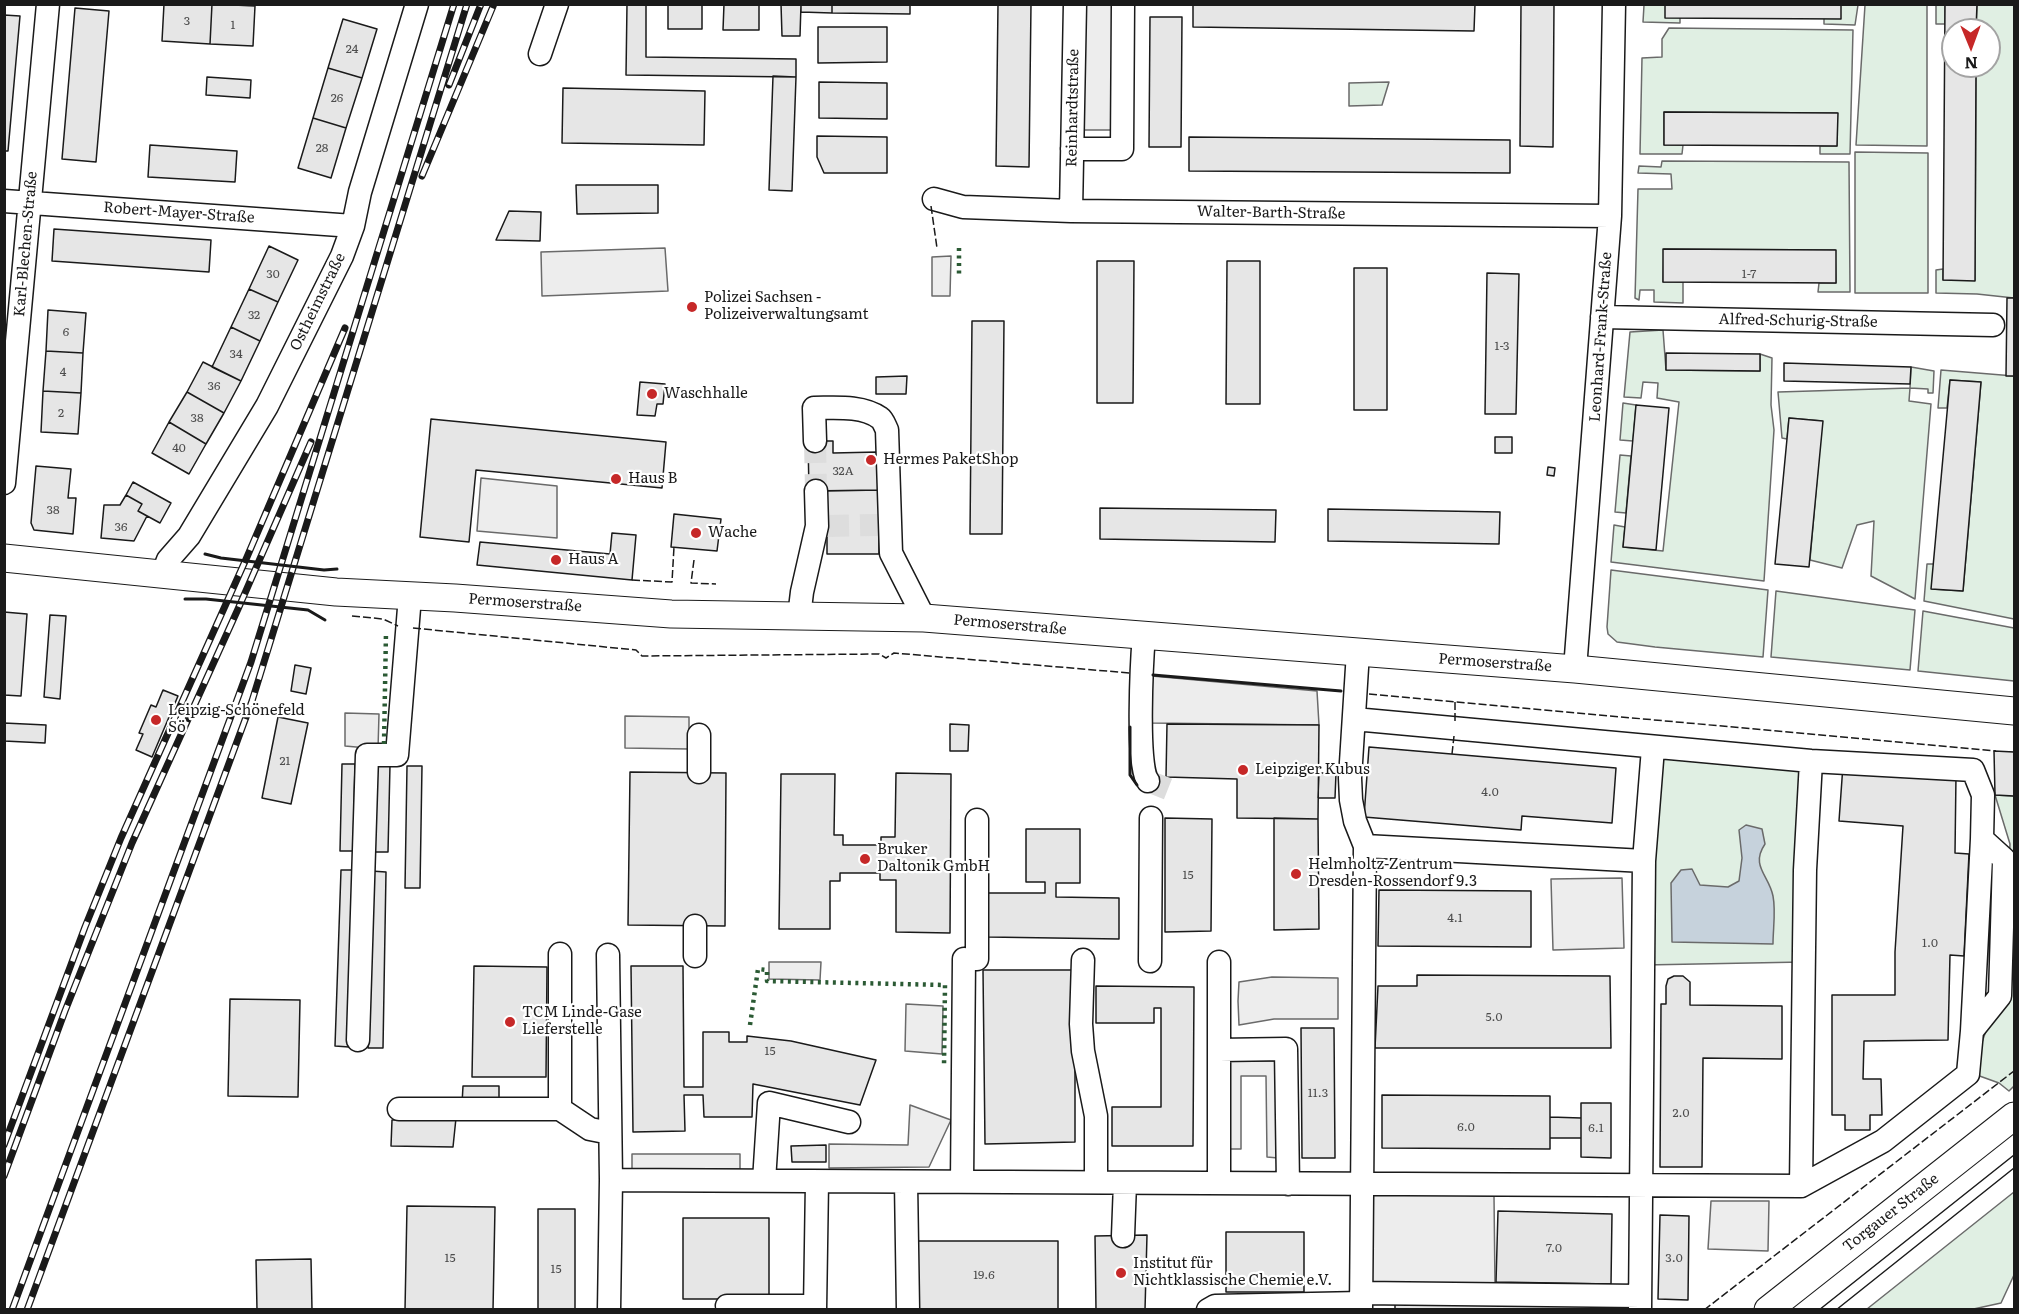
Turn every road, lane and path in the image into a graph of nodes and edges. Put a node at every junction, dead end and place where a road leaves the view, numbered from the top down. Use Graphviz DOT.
graph roads {
  1 [pos="48,4"];
  2 [pos="417,4"];
  3 [pos="557,4"];
  4 [pos="1075,4"];
  5 [pos="1124,4"];
  6 [pos="1614,4"];
  7 [pos="540,54"];
  8 [pos="1072,149"];
  9 [pos="934,198"];
  10 [pos="4,201"];
  11 [pos="29,203"];
  12 [pos="1071,211"];
  13 [pos="1610,216"];
  14 [pos="353,225"];
  15 [pos="1602,317"];
  16 [pos="1993,325"];
  17 [pos="815,441"];
  18 [pos="4,483"];
  19 [pos="816,491"];
  20 [pos="4,558"];
  21 [pos="162,573"];
  22 [pos="410,596"];
  23 [pos="800,617"];
  24 [pos="924,618"];
  25 [pos="1144,635"];
  26 [pos="1358,652"];
  27 [pos="1575,669"];
  28 [pos="2014,711"];
  29 [pos="1354,719"];
  30 [pos="699,735"];
  31 [pos="1653,748"];
  32 [pos="1811,761"];
  33 [pos="699,772"];
  34 [pos="1148,781"];
  35 [pos="1151,818"];
  36 [pos="977,820"];
  37 [pos="1365,846"];
  38 [pos="1644,861"];
  39 [pos="695,926"];
  40 [pos="560,954"];
  41 [pos="608,955"];
  42 [pos="695,956"];
  43 [pos="1083,960"];
  44 [pos="1150,961"];
  45 [pos="1219,962"];
  46 [pos="358,1040"];
  47 [pos="1219,1050"];
  48 [pos="399,1109"];
  49 [pos="560,1109"];
  50 [pos="2014,1116"];
  51 [pos="849,1122"];
  52 [pos="610,1133"];
  53 [pos="610,1180"];
  54 [pos="764,1181"];
  55 [pos="817,1182"];
  56 [pos="906,1182"];
  57 [pos="962,1182"];
  58 [pos="1096,1182"];
  59 [pos="1125,1183"];
  60 [pos="1219,1183"];
  61 [pos="1288,1184"];
  62 [pos="1362,1184"];
  63 [pos="1641,1185"];
  64 [pos="1801,1186"];
  65 [pos="1123,1236"];
  66 [pos="1361,1302"];
  67 [pos="1640,1303"];
  68 [pos="727,1306"];
  69 [pos="815,1308"];
  70 [pos="609,1310"];
  71 [pos="908,1310"];
  72 [pos="1208,1310"];
  73 [pos="1768,1310"];
  1 -- 11 [label="street, Karl-Blechen-Straße"];
  2 -- 14 [label="street, Ostheimstraße"];
  3 -- 7 [label="street"];
  4 -- 8 [label="street, Reinhardtstraße"];
  5 -- 8 [label="street"];
  6 -- 13 [label="street, Leonhard-Frank-Straße"];
  8 -- 12 [label="street, Reinhardtstraße"];
  9 -- 12 [label="street, Walter-Barth-Straße"];
  10 -- 11 [label="street, Robert-Mayer-Straße"];
  11 -- 14 [label="street, Robert-Mayer-Straße"];
  11 -- 18 [label="street, Karl-Blechen-Straße"];
  12 -- 13 [label="street, Walter-Barth-Straße"];
  13 -- 15 [label="street, Leonhard-Frank-Straße"];
  14 -- 21 [label="street, Ostheimstraße"];
  15 -- 16 [label="street, Alfred-Schurig-Straße"];
  15 -- 27 [label="street, Leonhard-Frank-Straße"];
  17 -- 24 [label="street"];
  19 -- 23 [label="street"];
  20 -- 21 [label="main road, Permoserstraße"];
  21 -- 22 [label="main road, Permoserstraße"];
  22 -- 23 [label="main road, Permoserstraße"];
  22 -- 46 [label="street"];
  23 -- 24 [label="main road, Permoserstraße"];
  24 -- 25 [label="main road, Permoserstraße"];
  25 -- 26 [label="main road, Permoserstraße"];
  25 -- 34 [label="street"];
  26 -- 27 [label="main road, Permoserstraße"];
  26 -- 29 [label="street"];
  27 -- 28 [label="main road, Permoserstraße"];
  29 -- 31 [label="street"];
  29 -- 37 [label="street"];
  30 -- 33 [label="street"];
  31 -- 32 [label="street"];
  31 -- 38 [label="street"];
  32 -- 64 [label="street"];
  32 -- 64 [label="street"];
  35 -- 44 [label="street"];
  36 -- 57 [label="street"];
  37 -- 38 [label="street"];
  37 -- 62 [label="street"];
  38 -- 63 [label="street"];
  39 -- 42 [label="street"];
  40 -- 49 [label="street"];
  41 -- 52 [label="street"];
  43 -- 58 [label="street"];
  45 -- 47 [label="street"];
  47 -- 60 [label="street"];
  47 -- 61 [label="street"];
  48 -- 49 [label="street"];
  49 -- 52 [label="street"];
  50 -- 73 [label="main road, Torgauer Straße"];
  51 -- 54 [label="street"];
  52 -- 53 [label="street"];
  53 -- 54 [label="street"];
  53 -- 70 [label="street"];
  54 -- 55 [label="street"];
  55 -- 56 [label="street"];
  55 -- 69 [label="street"];
  56 -- 57 [label="street"];
  56 -- 71 [label="street"];
  57 -- 58 [label="street"];
  58 -- 59 [label="street"];
  59 -- 60 [label="street"];
  59 -- 65 [label="street"];
  60 -- 61 [label="street"];
  61 -- 62 [label="street"];
  62 -- 63 [label="street"];
  62 -- 66 [label="street"];
  63 -- 64 [label="street"];
  63 -- 67 [label="street"];
  66 -- 67 [label="street"];
  66 -- 72 [label="street"];
  68 -- 69 [label="street"];
}
